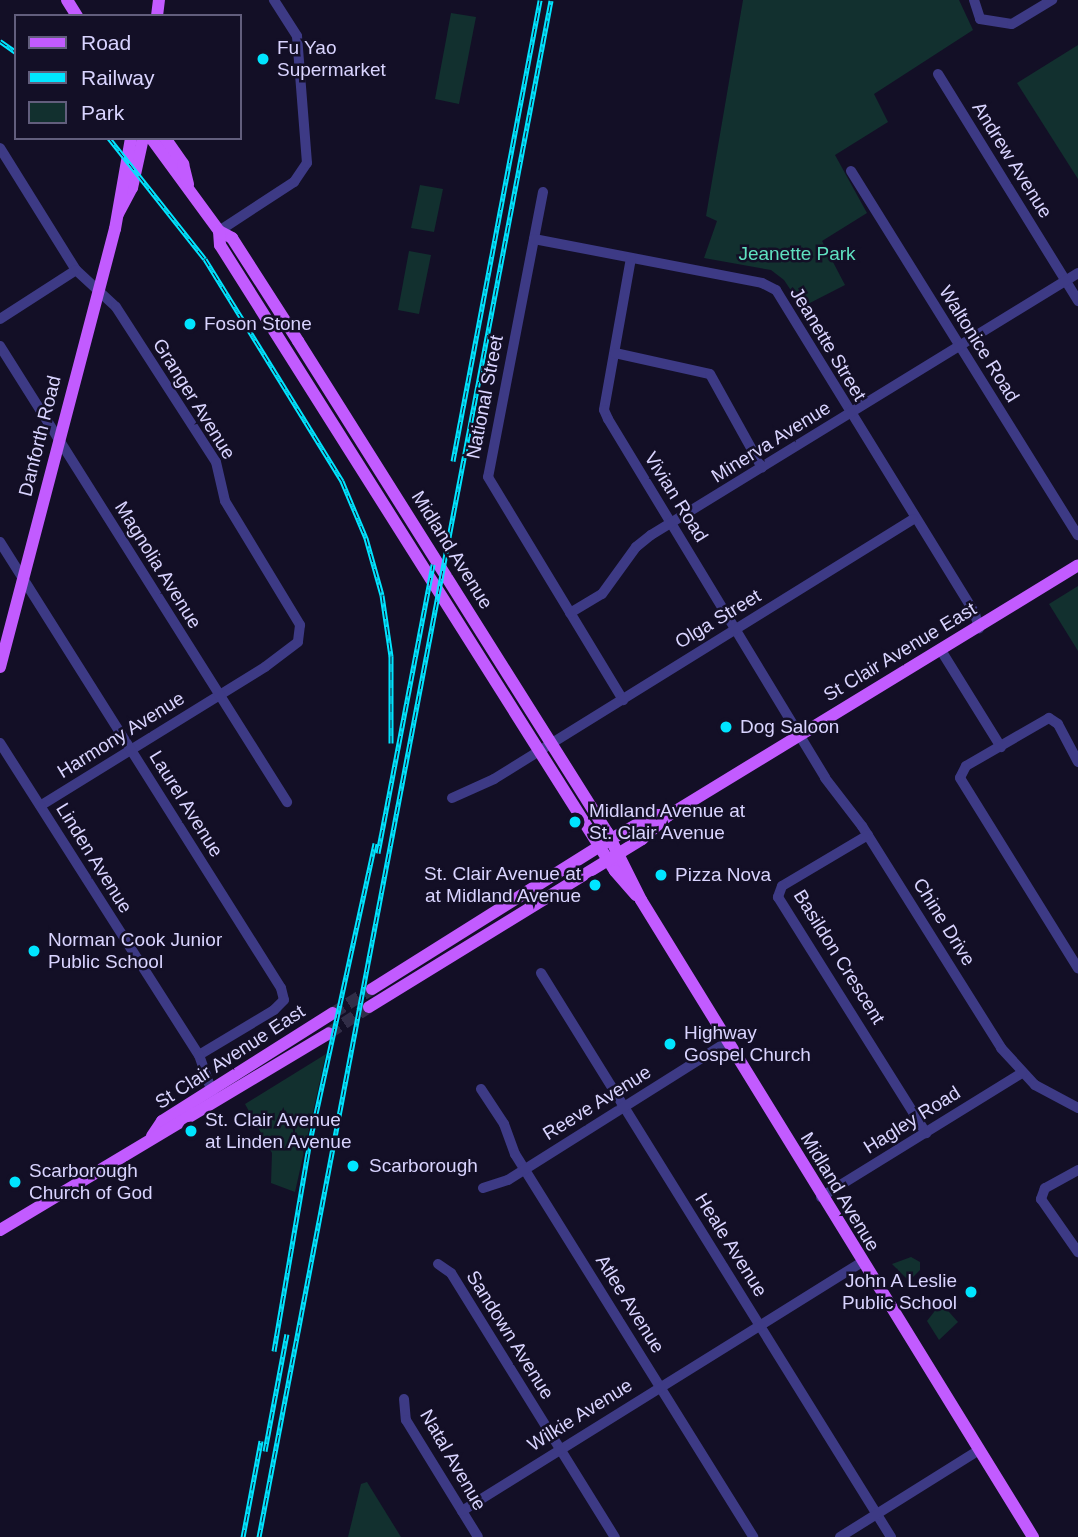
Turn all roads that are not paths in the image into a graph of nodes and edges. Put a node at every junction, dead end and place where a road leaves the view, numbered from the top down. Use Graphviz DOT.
graph roads {
  1 [pos="274,0"];
  2 [pos="974,0"];
  3 [pos="1052,0"];
  4 [pos="938,74"];
  5 [pos="131,140"];
  6 [pos="143,140"];
  7 [pos="152,140"];
  8 [pos="166,140"];
  9 [pos="0,148"];
  10 [pos="851,171"];
  11 [pos="188,184"];
  12 [pos="543,192"];
  13 [pos="118,215"];
  14 [pos="219,231"];
  15 [pos="534,239"];
  16 [pos="631,258"];
  17 [pos="76,270"];
  18 [pos="1078,273"];
  19 [pos="1066,281"];
  20 [pos="98,293"];
  21 [pos="1078,300"];
  22 [pos="0,319"];
  23 [pos="0,346"];
  24 [pos="959,346"];
  25 [pos="615,352"];
  26 [pos="849,414"];
  27 [pos="59,440"];
  28 [pos="762,468"];
  29 [pos="913,519"];
  30 [pos="671,523"];
  31 [pos="1078,535"];
  32 [pos="0,542"];
  33 [pos="1078,565"];
  34 [pos="23,579"];
  35 [pos="570,613"];
  36 [pos="979,628"];
  37 [pos="736,629"];
  38 [pos="942,652"];
  39 [pos="0,667"];
  40 [pos="220,694"];
  41 [pos="622,700"];
  42 [pos="800,734"];
  43 [pos="0,743"];
  44 [pos="546,747"];
  45 [pos="1001,747"];
  46 [pos="131,749"];
  47 [pos="1078,762"];
  48 [pos="452,798"];
  49 [pos="287,802"];
  50 [pos="40,806"];
  51 [pos="669,815"];
  52 [pos="868,835"];
  53 [pos="605,842"];
  54 [pos="613,856"];
  55 [pos="1078,968"];
  56 [pos="541,973"];
  57 [pos="372,989"];
  58 [pos="369,1007"];
  59 [pos="333,1013"];
  60 [pos="329,1033"];
  61 [pos="727,1042"];
  62 [pos="199,1055"];
  63 [pos="1022,1073"];
  64 [pos="481,1089"];
  65 [pos="212,1091"];
  66 [pos="215,1104"];
  67 [pos="624,1106"];
  68 [pos="1078,1108"];
  69 [pos="926,1133"];
  70 [pos="152,1136"];
  71 [pos="524,1170"];
  72 [pos="1078,1170"];
  73 [pos="482,1188"];
  74 [pos="821,1197"];
  75 [pos="0,1230"];
  76 [pos="1078,1252"];
  77 [pos="860,1263"];
  78 [pos="438,1264"];
  79 [pos="759,1324"];
  80 [pos="660,1385"];
  81 [pos="404,1399"];
  82 [pos="560,1448"];
  83 [pos="979,1450"];
  84 [pos="462,1511"];
  85 [pos="877,1515"];
  86 [pos="478,1537"];
  87 [pos="615,1537"];
  88 [pos="753,1537"];
  89 [pos="840,1537"];
  90 [pos="891,1537"];
  91 [pos="1033,1537"];
  1 -- 14 [label="street"];
  2 -- 3 [label="street"];
  4 -- 19 [label="street, Andrew Avenue"];
  5 -- 13 [label="main road, Danforth Road"];
  6 -- 13 [label="main road, Danforth Road"];
  7 -- 11 [label="main road, Midland Avenue"];
  8 -- 11 [label="main road, Midland Avenue"];
  9 -- 17 [label="street, Granger Avenue"];
  10 -- 24 [label="street, Waltonice Road"];
  11 -- 14 [label="main road, Midland Avenue"];
  12 -- 15 [label="street, National Street"];
  13 -- 20 [label="main road, Danforth Road"];
  14 -- 44 [label="main road, Midland Avenue"];
  15 -- 16 [label="street, Jeanette Street"];
  15 -- 35 [label="street, National Street"];
  16 -- 25 [label="street, Vivian Road"];
  16 -- 26 [label="street, Jeanette Street"];
  17 -- 20 [label="street, Granger Avenue"];
  17 -- 22 [label="street"];
  18 -- 19 [label="street, Minerva Avenue"];
  19 -- 21 [label="street, Andrew Avenue"];
  19 -- 24 [label="street, Minerva Avenue"];
  20 -- 27 [label="main road, Danforth Road"];
  20 -- 40 [label="street, Granger Avenue"];
  23 -- 27 [label="street, Magnolia Avenue"];
  24 -- 26 [label="street, Minerva Avenue"];
  24 -- 31 [label="street, Waltonice Road"];
  25 -- 28 [label="street"];
  25 -- 30 [label="street, Vivian Road"];
  26 -- 28 [label="street, Minerva Avenue"];
  26 -- 29 [label="street, Jeanette Street"];
  27 -- 34 [label="main road, Danforth Road"];
  27 -- 40 [label="street, Magnolia Avenue"];
  28 -- 30 [label="street, Minerva Avenue"];
  29 -- 36 [label="street, Jeanette Street"];
  29 -- 37 [label="street, Olga Street"];
  30 -- 35 [label="street, Minerva Avenue"];
  30 -- 37 [label="street, Vivian Road"];
  32 -- 34 [label="street, Laurel Avenue"];
  33 -- 36 [label="main road, St Clair Avenue East"];
  34 -- 39 [label="main road, Danforth Road"];
  34 -- 46 [label="street, Laurel Avenue"];
  35 -- 41 [label="street, National Street"];
  36 -- 38 [label="main road, St Clair Avenue East"];
  37 -- 41 [label="street, Olga Street"];
  37 -- 42 [label="street, Vivian Road"];
  38 -- 42 [label="main road, St Clair Avenue East"];
  38 -- 45 [label="street"];
  40 -- 46 [label="street, Harmony Avenue"];
  40 -- 49 [label="street, Magnolia Avenue"];
  41 -- 44 [label="street, Olga Street"];
  42 -- 51 [label="main road, St Clair Avenue East"];
  42 -- 52 [label="street, Chine Drive"];
  43 -- 50 [label="street, Linden Avenue"];
  44 -- 48 [label="street, Olga Street"];
  44 -- 53 [label="main road, Midland Avenue"];
  45 -- 47 [label="street"];
  45 -- 55 [label="street"];
  46 -- 50 [label="street, Harmony Avenue"];
  46 -- 62 [label="street, Laurel Avenue"];
  50 -- 62 [label="street, Linden Avenue"];
  51 -- 53 [label="main road, St Clair Avenue East"];
  51 -- 54 [label="main road, St Clair Avenue East"];
  52 -- 63 [label="street, Chine Drive"];
  52 -- 69 [label="street, Basildon Crescent"];
  53 -- 54 [label="main road, Midland Avenue"];
  53 -- 57 [label="main road, St Clair Avenue East"];
  54 -- 58 [label="main road, St Clair Avenue East"];
  54 -- 61 [label="main road, Midland Avenue"];
  56 -- 67 [label="street, Heale Avenue"];
  59 -- 65 [label="main road, St Clair Avenue East"];
  60 -- 66 [label="main road, St Clair Avenue East"];
  61 -- 67 [label="street, Reeve Avenue"];
  61 -- 74 [label="main road, Midland Avenue"];
  62 -- 65 [label="street, Linden Avenue"];
  63 -- 68 [label="street, Chine Drive"];
  63 -- 69 [label="street, Hagley Road"];
  64 -- 71 [label="street, Atlee Avenue"];
  65 -- 66 [label="street, Linden Avenue"];
  65 -- 70 [label="main road, St Clair Avenue East"];
  66 -- 70 [label="main road, St Clair Avenue East"];
  67 -- 71 [label="street, Reeve Avenue"];
  67 -- 79 [label="street, Heale Avenue"];
  69 -- 74 [label="street, Hagley Road"];
  70 -- 75 [label="main road, St Clair Avenue East"];
  71 -- 73 [label="street, Reeve Avenue"];
  71 -- 80 [label="street, Atlee Avenue"];
  72 -- 76 [label="street"];
  74 -- 77 [label="main road, Midland Avenue"];
  77 -- 79 [label="street, Wilkie Avenue"];
  77 -- 83 [label="main road, Midland Avenue"];
  78 -- 82 [label="street, Sandown Avenue"];
  79 -- 80 [label="street, Wilkie Avenue"];
  79 -- 85 [label="street, Heale Avenue"];
  80 -- 82 [label="street, Wilkie Avenue"];
  80 -- 88 [label="street, Atlee Avenue"];
  81 -- 84 [label="street, Natal Avenue"];
  82 -- 84 [label="street, Wilkie Avenue"];
  82 -- 87 [label="street, Sandown Avenue"];
  83 -- 85 [label="street"];
  83 -- 91 [label="main road, Midland Avenue"];
  84 -- 86 [label="street, Natal Avenue"];
  85 -- 89 [label="street"];
  85 -- 90 [label="street, Heale Avenue"];
}
